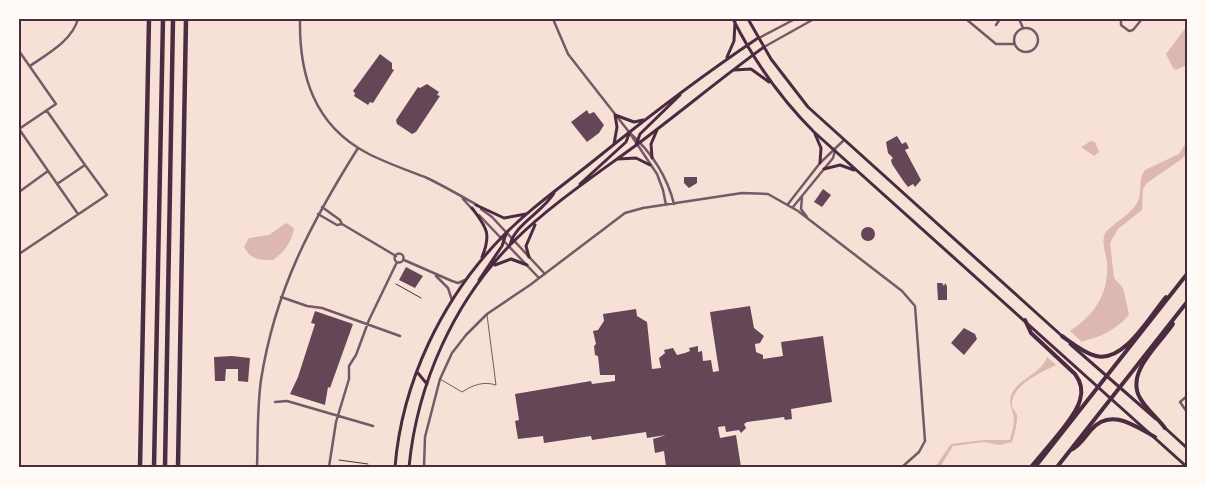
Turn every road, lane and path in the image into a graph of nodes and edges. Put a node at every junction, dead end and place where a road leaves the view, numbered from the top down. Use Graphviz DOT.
graph roads {
  1 [pos="78,19"];
  2 [pos="149,19"];
  3 [pos="163,19"];
  4 [pos="173,19"];
  5 [pos="186,19"];
  6 [pos="300,19"];
  7 [pos="553,19"];
  8 [pos="748,19"];
  9 [pos="795,19"];
  10 [pos="814,19"];
  11 [pos="966,19"];
  12 [pos="1000,19"];
  13 [pos="1019,19"];
  14 [pos="1121,19"];
  15 [pos="1142,19"];
  16 [pos="734,20"];
  17 [pos="996,25"];
  18 [pos="1023,28"];
  19 [pos="758,38"];
  20 [pos="1014,44"];
  21 [pos="747,46"];
  22 [pos="764,47"];
  23 [pos="19,51"];
  24 [pos="752,56"];
  25 [pos="726,58"];
  26 [pos="30,66"];
  27 [pos="734,70"];
  28 [pos="771,84"];
  29 [pos="684,91"];
  30 [pos="47,111"];
  31 [pos="615,115"];
  32 [pos="647,119"];
  33 [pos="658,128"];
  34 [pos="19,129"];
  35 [pos="629,132"];
  36 [pos="814,132"];
  37 [pos="638,141"];
  38 [pos="843,141"];
  39 [pos="614,144"];
  40 [pos="636,145"];
  41 [pos="358,148"];
  42 [pos="835,151"];
  43 [pos="652,158"];
  44 [pos="615,160"];
  45 [pos="820,163"];
  46 [pos="85,165"];
  47 [pos="650,165"];
  48 [pos="824,169"];
  49 [pos="48,171"];
  50 [pos="858,172"];
  51 [pos="57,184"];
  52 [pos="556,191"];
  53 [pos="19,192"];
  54 [pos="803,194"];
  55 [pos="462,198"];
  56 [pos="563,200"];
  57 [pos="674,204"];
  58 [pos="788,204"];
  59 [pos="476,205"];
  60 [pos="666,205"];
  61 [pos="322,207"];
  62 [pos="793,207"];
  63 [pos="472,208"];
  64 [pos="529,213"];
  65 [pos="78,214"];
  66 [pos="318,214"];
  67 [pos="810,220"];
  68 [pos="537,221"];
  69 [pos="342,224"];
  70 [pos="507,232"];
  71 [pos="503,238"];
  72 [pos="513,239"];
  73 [pos="510,246"];
  74 [pos="19,254"];
  75 [pos="396,256"];
  76 [pos="529,257"];
  77 [pos="404,260"];
  78 [pos="397,262"];
  79 [pos="480,262"];
  80 [pos="527,265"];
  81 [pos="492,267"];
  82 [pos="1187,273"];
  83 [pos="545,274"];
  84 [pos="436,276"];
  85 [pos="539,278"];
  86 [pos="466,280"];
  87 [pos="396,284"];
  88 [pos="472,294"];
  89 [pos="282,297"];
  90 [pos="421,298"];
  91 [pos="452,300"];
  92 [pos="1187,303"];
  93 [pos="487,314"];
  94 [pos="1025,320"];
  95 [pos="367,324"];
  96 [pos="400,336"];
  97 [pos="1062,336"];
  98 [pos="417,372"];
  99 [pos="1107,376"];
  100 [pos="440,379"];
  101 [pos="427,384"];
  102 [pos="1099,386"];
  103 [pos="1120,388"];
  104 [pos="1187,396"];
  105 [pos="1112,398"];
  106 [pos="275,402"];
  107 [pos="1187,412"];
  108 [pos="337,416"];
  109 [pos="373,426"];
  110 [pos="1165,428"];
  111 [pos="1155,437"];
  112 [pos="1187,448"];
  113 [pos="1069,451"];
  114 [pos="339,460"];
  115 [pos="368,464"];
  116 [pos="1187,466"];
  117 [pos="140,467"];
  118 [pos="154,467"];
  119 [pos="165,467"];
  120 [pos="178,467"];
  121 [pos="257,467"];
  122 [pos="330,467"];
  123 [pos="396,467"];
  124 [pos="409,467"];
  125 [pos="424,467"];
  126 [pos="902,467"];
  127 [pos="1033,467"];
  128 [pos="1057,467"];
  1 -- 26 [label="street"];
  2 -- 117 [label="highway"];
  3 -- 118 [label="highway"];
  4 -- 119 [label="highway"];
  5 -- 120 [label="highway"];
  6 -- 41 [label="street"];
  7 -- 31 [label="street"];
  8 -- 19 [label="main road"];
  9 -- 19 [label="street"];
  10 -- 22 [label="street"];
  11 -- 20 [label="street"];
  12 -- 17 [label="street"];
  13 -- 18 [label="street"];
  14 -- 15 [label="street"];
  16 -- 21 [label="main road"];
  16 -- 25 [label="main road"];
  18 -- 20 [label="street"];
  18 -- 20 [label="street"];
  19 -- 21 [label="main road"];
  19 -- 22 [label="main road"];
  21 -- 24 [label="main road"];
  21 -- 25 [label="main road"];
  22 -- 24 [label="main road"];
  22 -- 38 [label="main road"];
  23 -- 26 [label="street"];
  24 -- 27 [label="main road"];
  24 -- 28 [label="main road"];
  25 -- 29 [label="main road"];
  26 -- 30 [label="street"];
  27 -- 28 [label="main road"];
  27 -- 33 [label="main road"];
  28 -- 36 [label="main road"];
  29 -- 32 [label="main road"];
  29 -- 37 [label="main road"];
  30 -- 34 [label="street"];
  30 -- 46 [label="street"];
  31 -- 32 [label="main road"];
  31 -- 35 [label="street"];
  31 -- 39 [label="main road"];
  32 -- 35 [label="main road"];
  33 -- 37 [label="main road"];
  33 -- 43 [label="main road"];
  34 -- 49 [label="street"];
  35 -- 37 [label="street"];
  35 -- 39 [label="main road"];
  35 -- 40 [label="street"];
  35 -- 56 [label="main road"];
  36 -- 42 [label="main road"];
  36 -- 45 [label="main road"];
  37 -- 40 [label="main road"];
  37 -- 43 [label="street"];
  38 -- 42 [label="street"];
  38 -- 97 [label="main road"];
  39 -- 52 [label="main road"];
  40 -- 44 [label="main road"];
  40 -- 47 [label="street"];
  41 -- 55 [label="street"];
  41 -- 61 [label="street"];
  42 -- 45 [label="street"];
  42 -- 48 [label="street"];
  42 -- 50 [label="main road"];
  43 -- 57 [label="street"];
  44 -- 47 [label="main road"];
  44 -- 56 [label="main road"];
  45 -- 58 [label="street"];
  46 -- 51 [label="street"];
  46 -- 65 [label="street"];
  47 -- 60 [label="street"];
  48 -- 50 [label="main road"];
  48 -- 54 [label="street"];
  49 -- 51 [label="street"];
  49 -- 53 [label="street"];
  50 -- 94 [label="main road"];
  51 -- 65 [label="street"];
  52 -- 64 [label="main road"];
  52 -- 72 [label="main road"];
  54 -- 62 [label="street"];
  54 -- 67 [label="street"];
  55 -- 59 [label="street"];
  55 -- 63 [label="street"];
  56 -- 68 [label="main road"];
  57 -- 58 [label="street"];
  57 -- 60 [label="street"];
  58 -- 62 [label="street"];
  59 -- 64 [label="main road"];
  59 -- 70 [label="street"];
  60 -- 83 [label="street"];
  61 -- 66 [label="street"];
  61 -- 69 [label="street"];
  62 -- 67 [label="street"];
  63 -- 71 [label="street"];
  63 -- 79 [label="main road"];
  64 -- 70 [label="main road"];
  65 -- 74 [label="street"];
  66 -- 69 [label="street"];
  66 -- 89 [label="street"];
  67 -- 126 [label="street"];
  68 -- 72 [label="main road"];
  68 -- 76 [label="main road"];
  69 -- 75 [label="street"];
  70 -- 71 [label="main road"];
  70 -- 72 [label="street"];
  71 -- 73 [label="street"];
  71 -- 79 [label="main road"];
  71 -- 88 [label="main road"];
  72 -- 73 [label="main road"];
  72 -- 76 [label="street"];
  73 -- 80 [label="street"];
  73 -- 81 [label="main road"];
  75 -- 77 [label="street"];
  75 -- 78 [label="street"];
  76 -- 83 [label="street"];
  77 -- 78 [label="street"];
  77 -- 84 [label="street"];
  78 -- 95 [label="street"];
  79 -- 86 [label="main road"];
  80 -- 81 [label="main road"];
  80 -- 85 [label="street"];
  81 -- 88 [label="main road"];
  82 -- 97 [label="highway"];
  82 -- 99 [label="highway"];
  83 -- 85 [label="street"];
  84 -- 86 [label="street"];
  84 -- 91 [label="street"];
  85 -- 93 [label="street"];
  86 -- 91 [label="main road"];
  87 -- 90 [label="path"];
  88 -- 101 [label="main road"];
  89 -- 95 [label="street"];
  89 -- 121 [label="street"];
  91 -- 98 [label="main road"];
  92 -- 103 [label="highway"];
  92 -- 110 [label="highway"];
  93 -- 100 [label="street"];
  93 -- 100 [label="lane"];
  94 -- 102 [label="main road"];
  94 -- 127 [label="highway"];
  95 -- 96 [label="street"];
  95 -- 108 [label="street"];
  97 -- 99 [label="main road"];
  98 -- 101 [label="main road"];
  98 -- 123 [label="main road"];
  99 -- 102 [label="highway"];
  99 -- 103 [label="main road"];
  100 -- 125 [label="street"];
  101 -- 124 [label="main road"];
  102 -- 105 [label="main road"];
  102 -- 127 [label="highway"];
  103 -- 105 [label="highway"];
  103 -- 110 [label="main road"];
  104 -- 107 [label="street"];
  105 -- 111 [label="main road"];
  105 -- 113 [label="highway"];
  106 -- 108 [label="street"];
  108 -- 109 [label="street"];
  108 -- 122 [label="street"];
  110 -- 112 [label="main road"];
  111 -- 113 [label="highway"];
  111 -- 116 [label="main road"];
  113 -- 128 [label="highway"];
  114 -- 115 [label="path"];
}
